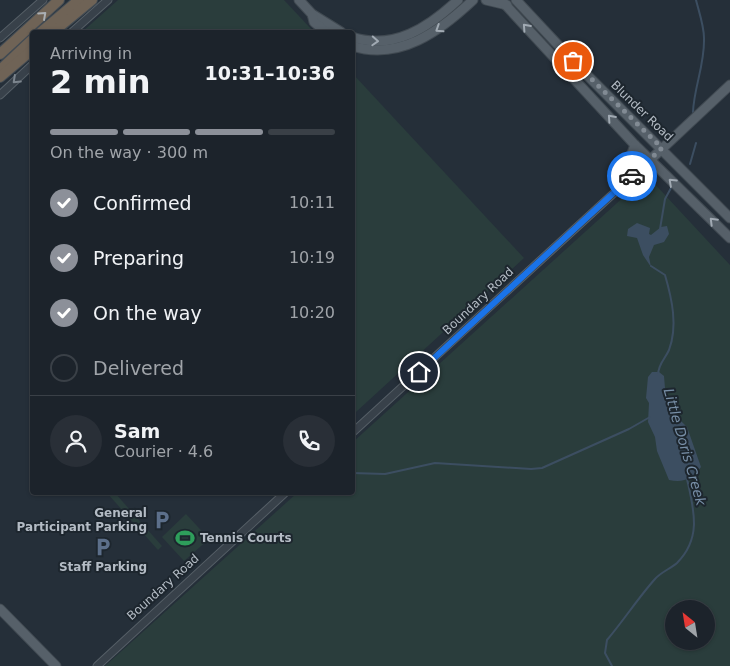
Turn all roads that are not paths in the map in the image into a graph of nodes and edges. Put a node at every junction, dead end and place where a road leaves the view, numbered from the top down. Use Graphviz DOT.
graph roads {
  1 [pos="43,0"];
  2 [pos="59,0"];
  3 [pos="79,0"];
  4 [pos="92,0"];
  5 [pos="108,0"];
  6 [pos="299,0"];
  7 [pos="458,0"];
  8 [pos="473,0"];
  9 [pos="486,0"];
  10 [pos="516,0"];
  11 [pos="504,3"];
  12 [pos="312,14"];
  13 [pos="43,30"];
  14 [pos="55,30"];
  15 [pos="74,30"];
  16 [pos="324,30"];
  17 [pos="338,30"];
  18 [pos="0,38"];
  19 [pos="355,38"];
  20 [pos="30,42"];
  21 [pos="355,46"];
  22 [pos="30,52"];
  23 [pos="0,54"];
  24 [pos="30,68"];
  25 [pos="0,70"];
  26 [pos="0,77"];
  27 [pos="730,85"];
  28 [pos="0,95"];
  29 [pos="635,146"];
  30 [pos="662,148"];
  31 [pos="650,160"];
  32 [pos="628,180"];
  33 [pos="730,218"];
  34 [pos="730,238"];
  35 [pos="355,430"];
  36 [pos="283,495"];
  37 [pos="0,610"];
  38 [pos="32,644"];
  39 [pos="102,660"];
  40 [pos="49,666"];
  41 [pos="56,666"];
  42 [pos="92,666"];
  43 [pos="97,666"];
  1 -- 18 [label="street"];
  23 -- 2 [label="highway, one-way"];
  3 -- 13 [label="highway"];
  4 -- 14 [label="highway"];
  5 -- 15 [label="street"];
  6 -- 12 [label="main road"];
  19 -- 7 [label="main road, one-way"];
  8 -- 21 [label="main road, one-way"];
  9 -- 11 [label="main road"];
  10 -- 30 [label="main road, Blunder Road"];
  29 -- 11 [label="main road, Blunder Road, one-way"];
  12 -- 16 [label="main road"];
  12 -- 17 [label="main road"];
  20 -- 25 [label="highway"];
  22 -- 26 [label="highway"];
  24 -- 28 [label="street, one-way"];
  27 -- 30 [label="main road, Boundary Road"];
  29 -- 31 [label="main road, Blunder Road"];
  29 -- 32 [label="main road"];
  30 -- 31 [label="main road, Boundary Road"];
  30 -- 33 [label="main road, Blunder Road"];
  31 -- 32 [label="street, Boundary Road"];
  34 -- 31 [label="main road, Blunder Road, one-way"];
  32 -- 35 [label="street, Boundary Road"];
  36 -- 39 [label="street, Boundary Road"];
  37 -- 38 [label="main road"];
  38 -- 40 [label="main road"];
  38 -- 41 [label="main road"];
  39 -- 42 [label="street, Boundary Road"];
  39 -- 43 [label="street, Boundary Road"];
}
